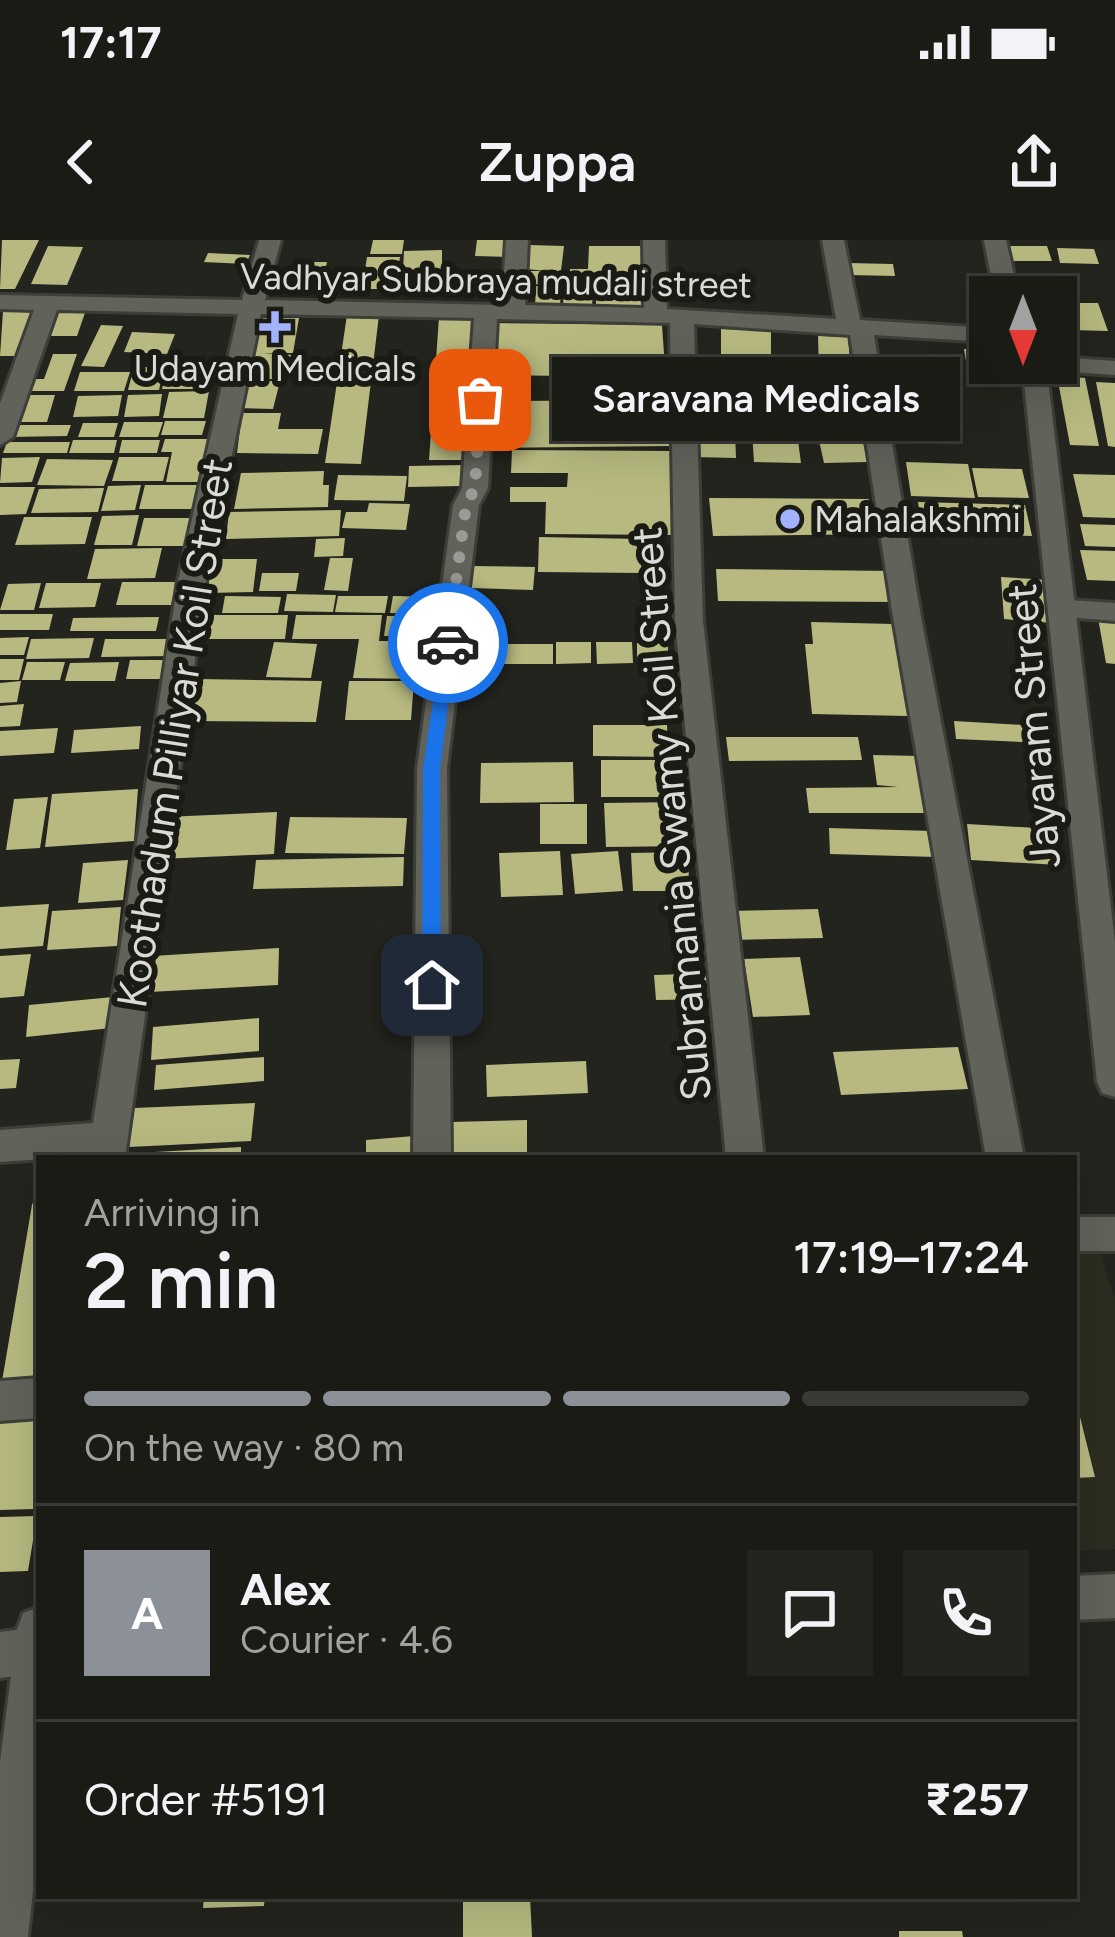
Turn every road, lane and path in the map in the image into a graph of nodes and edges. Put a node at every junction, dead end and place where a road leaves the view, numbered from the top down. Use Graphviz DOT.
graph roads {
  1 [pos="270,240"];
  2 [pos="517,240"];
  3 [pos="654,240"];
  4 [pos="833,240"];
  5 [pos="995,240"];
  6 [pos="1003,276"];
  7 [pos="0,302"];
  8 [pos="48,304"];
  9 [pos="249,310"];
  10 [pos="500,312"];
  11 [pos="669,316"];
  12 [pos="855,328"];
  13 [pos="969,334"];
  14 [pos="1077,365"];
  15 [pos="1115,368"];
  16 [pos="1037,384"];
  17 [pos="0,437"];
  18 [pos="1066,609"];
  19 [pos="1115,612"];
  20 [pos="1115,1082"];
  21 [pos="0,1146"];
  22 [pos="108,1148"];
  23 [pos="432,1155"];
  24 [pos="745,1155"];
  25 [pos="1004,1155"];
  26 [pos="1077,1234"];
  27 [pos="1115,1234"];
  28 [pos="36,1398"];
  29 [pos="0,1401"];
  30 [pos="1115,1596"];
  31 [pos="1077,1598"];
  32 [pos="29,1646"];
  33 [pos="3,1937"];
  1 -- 9 [label="street, Koothadum Pilliyar Koil Street"];
  2 -- 10 [label="street"];
  3 -- 11 [label="street, Subramania Swamy Koil Street"];
  4 -- 12 [label="street"];
  5 -- 6 [label="street"];
  7 -- 8 [label="street, Vadhyar Subbraya mudali street"];
  8 -- 9 [label="street, Vadhyar Subbraya mudali street"];
  8 -- 17 [label="street"];
  9 -- 10 [label="street, Vadhyar Subbraya mudali street"];
  9 -- 22 [label="street, Koothadum Pilliyar Koil Street"];
  10 -- 11 [label="street, Vadhyar Subbraya mudali street"];
  10 -- 23 [label="street"];
  11 -- 12 [label="street, Vadhyar Subbraya mudali street"];
  11 -- 24 [label="street, Subramania Swamy Koil Street"];
  12 -- 13 [label="street, Vadhyar Subbraya mudali street"];
  12 -- 25 [label="street"];
  14 -- 15 [label="street"];
  16 -- 18 [label="street, Jayaram Street"];
  18 -- 19 [label="street"];
  18 -- 20 [label="street, Jayaram Street"];
  21 -- 22 [label="street"];
  26 -- 27 [label="street"];
  28 -- 29 [label="street"];
  30 -- 31 [label="street"];
  32 -- 33 [label="street"];
}
